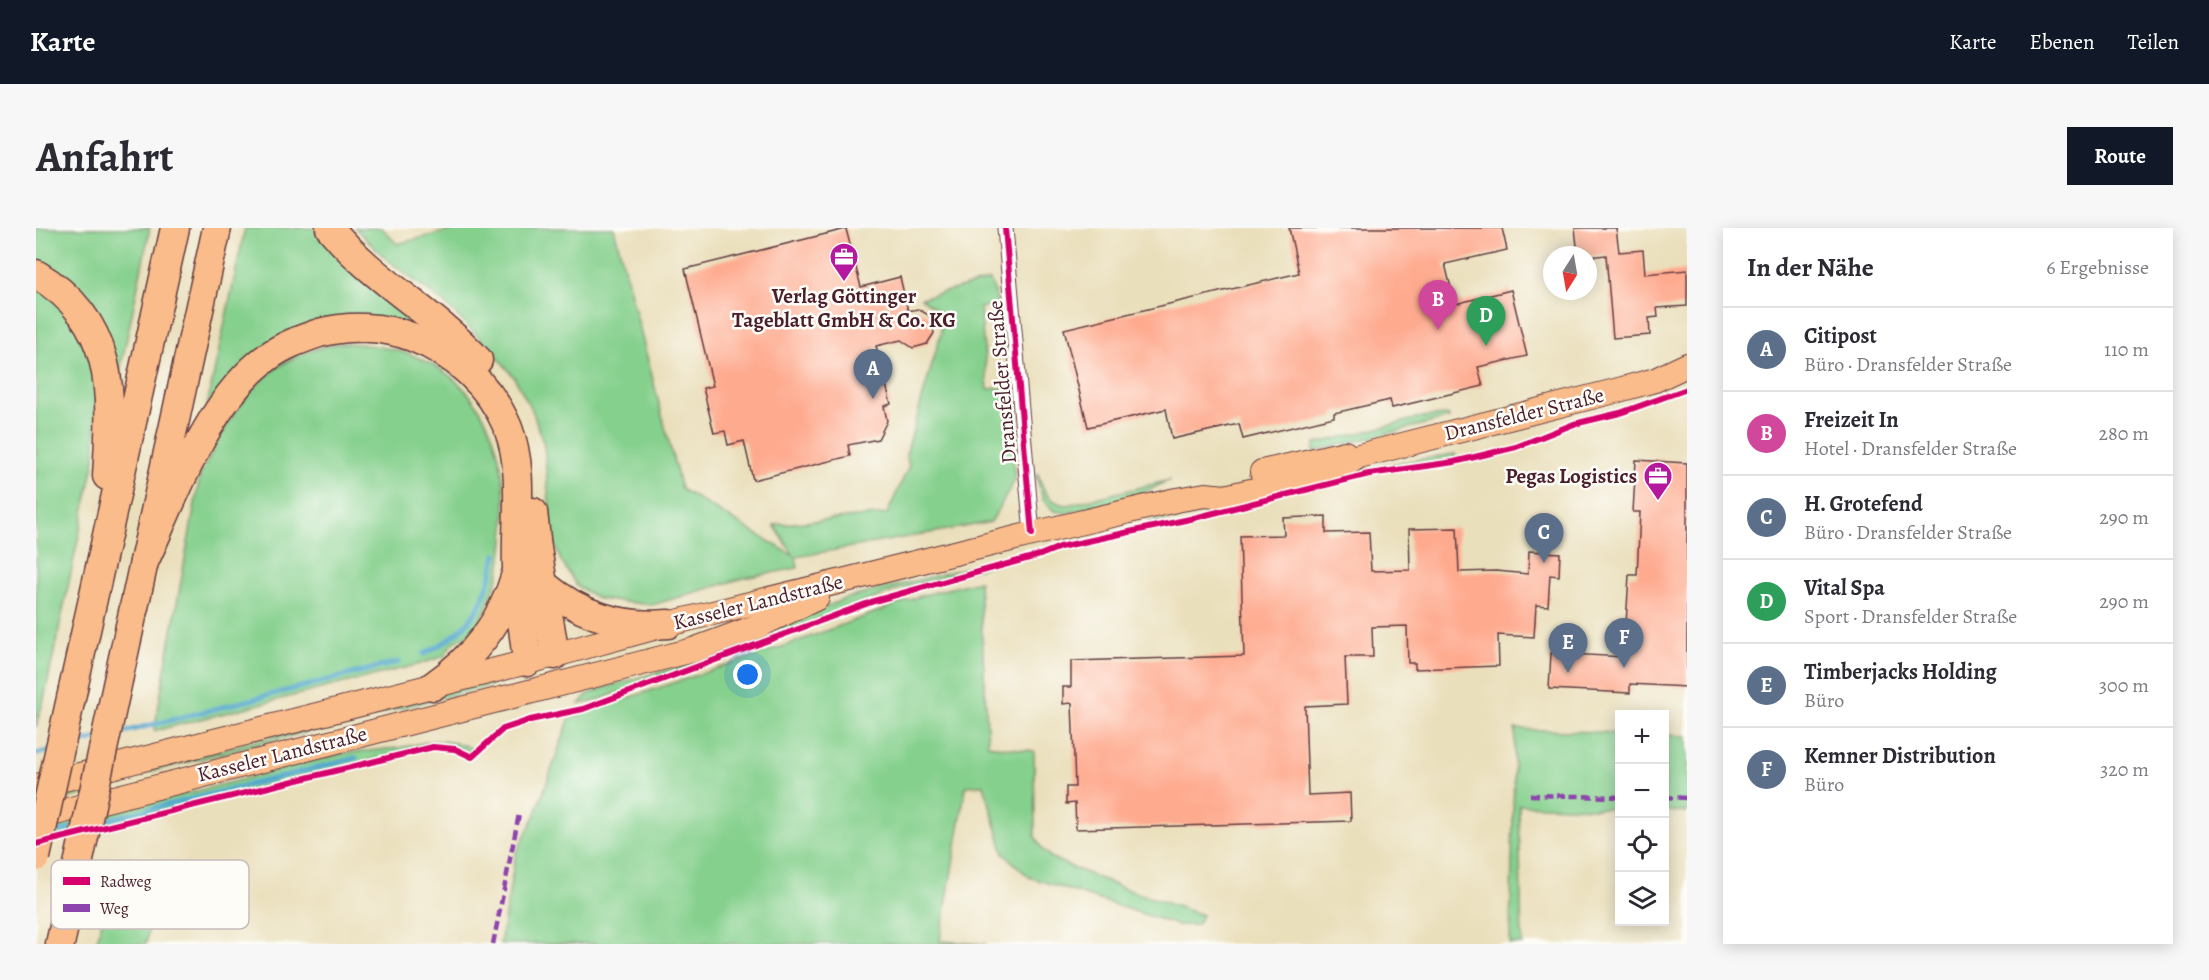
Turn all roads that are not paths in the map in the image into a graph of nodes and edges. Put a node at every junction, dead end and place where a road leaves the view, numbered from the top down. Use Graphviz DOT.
graph roads {
  1 [pos="175,228"];
  2 [pos="217,228"];
  3 [pos="330,228"];
  4 [pos="1005,228"];
  5 [pos="36,274"];
  6 [pos="1687,365"];
  7 [pos="1032,534"];
  8 [pos="144,562"];
  9 [pos="101,566"];
  10 [pos="517,569"];
  11 [pos="860,578"];
  12 [pos="543,584"];
  13 [pos="668,624"];
  14 [pos="555,655"];
  15 [pos="527,662"];
  16 [pos="559,684"];
  17 [pos="433,686"];
  18 [pos="529,692"];
  19 [pos="36,786"];
  20 [pos="36,818"];
  21 [pos="36,857"];
  22 [pos="79,860"];
  23 [pos="63,929"];
  24 [pos="60,944"];
  1 -- 9 [label="highway"];
  2 -- 8 [label="highway"];
  3 -- 12 [label="highway"];
  4 -- 7 [label="street, Dransfelder Straße"];
  5 -- 9 [label="highway"];
  6 -- 7 [label="main road, Dransfelder Straße"];
  7 -- 11 [label="main road, Dransfelder Straße"];
  8 -- 10 [label="highway"];
  8 -- 22 [label="highway, bridge"];
  9 -- 21 [label="highway, bridge"];
  10 -- 15 [label="highway"];
  10 -- 17 [label="highway"];
  11 -- 13 [label="main road, Kasseler Landstraße"];
  11 -- 16 [label="main road, Kasseler Landstraße"];
  12 -- 13 [label="highway"];
  12 -- 14 [label="highway"];
  13 -- 14 [label="main road, Kasseler Landstraße"];
  14 -- 15 [label="main road, Kasseler Landstraße"];
  14 -- 16 [label="main road"];
  15 -- 17 [label="main road, Kasseler Landstraße"];
  15 -- 18 [label="main road"];
  16 -- 18 [label="main road, Kasseler Landstraße"];
  17 -- 19 [label="main road, Kasseler Landstraße"];
  18 -- 20 [label="main road, Kasseler Landstraße"];
  23 -- 24 [label="highway, bridge"];
}
